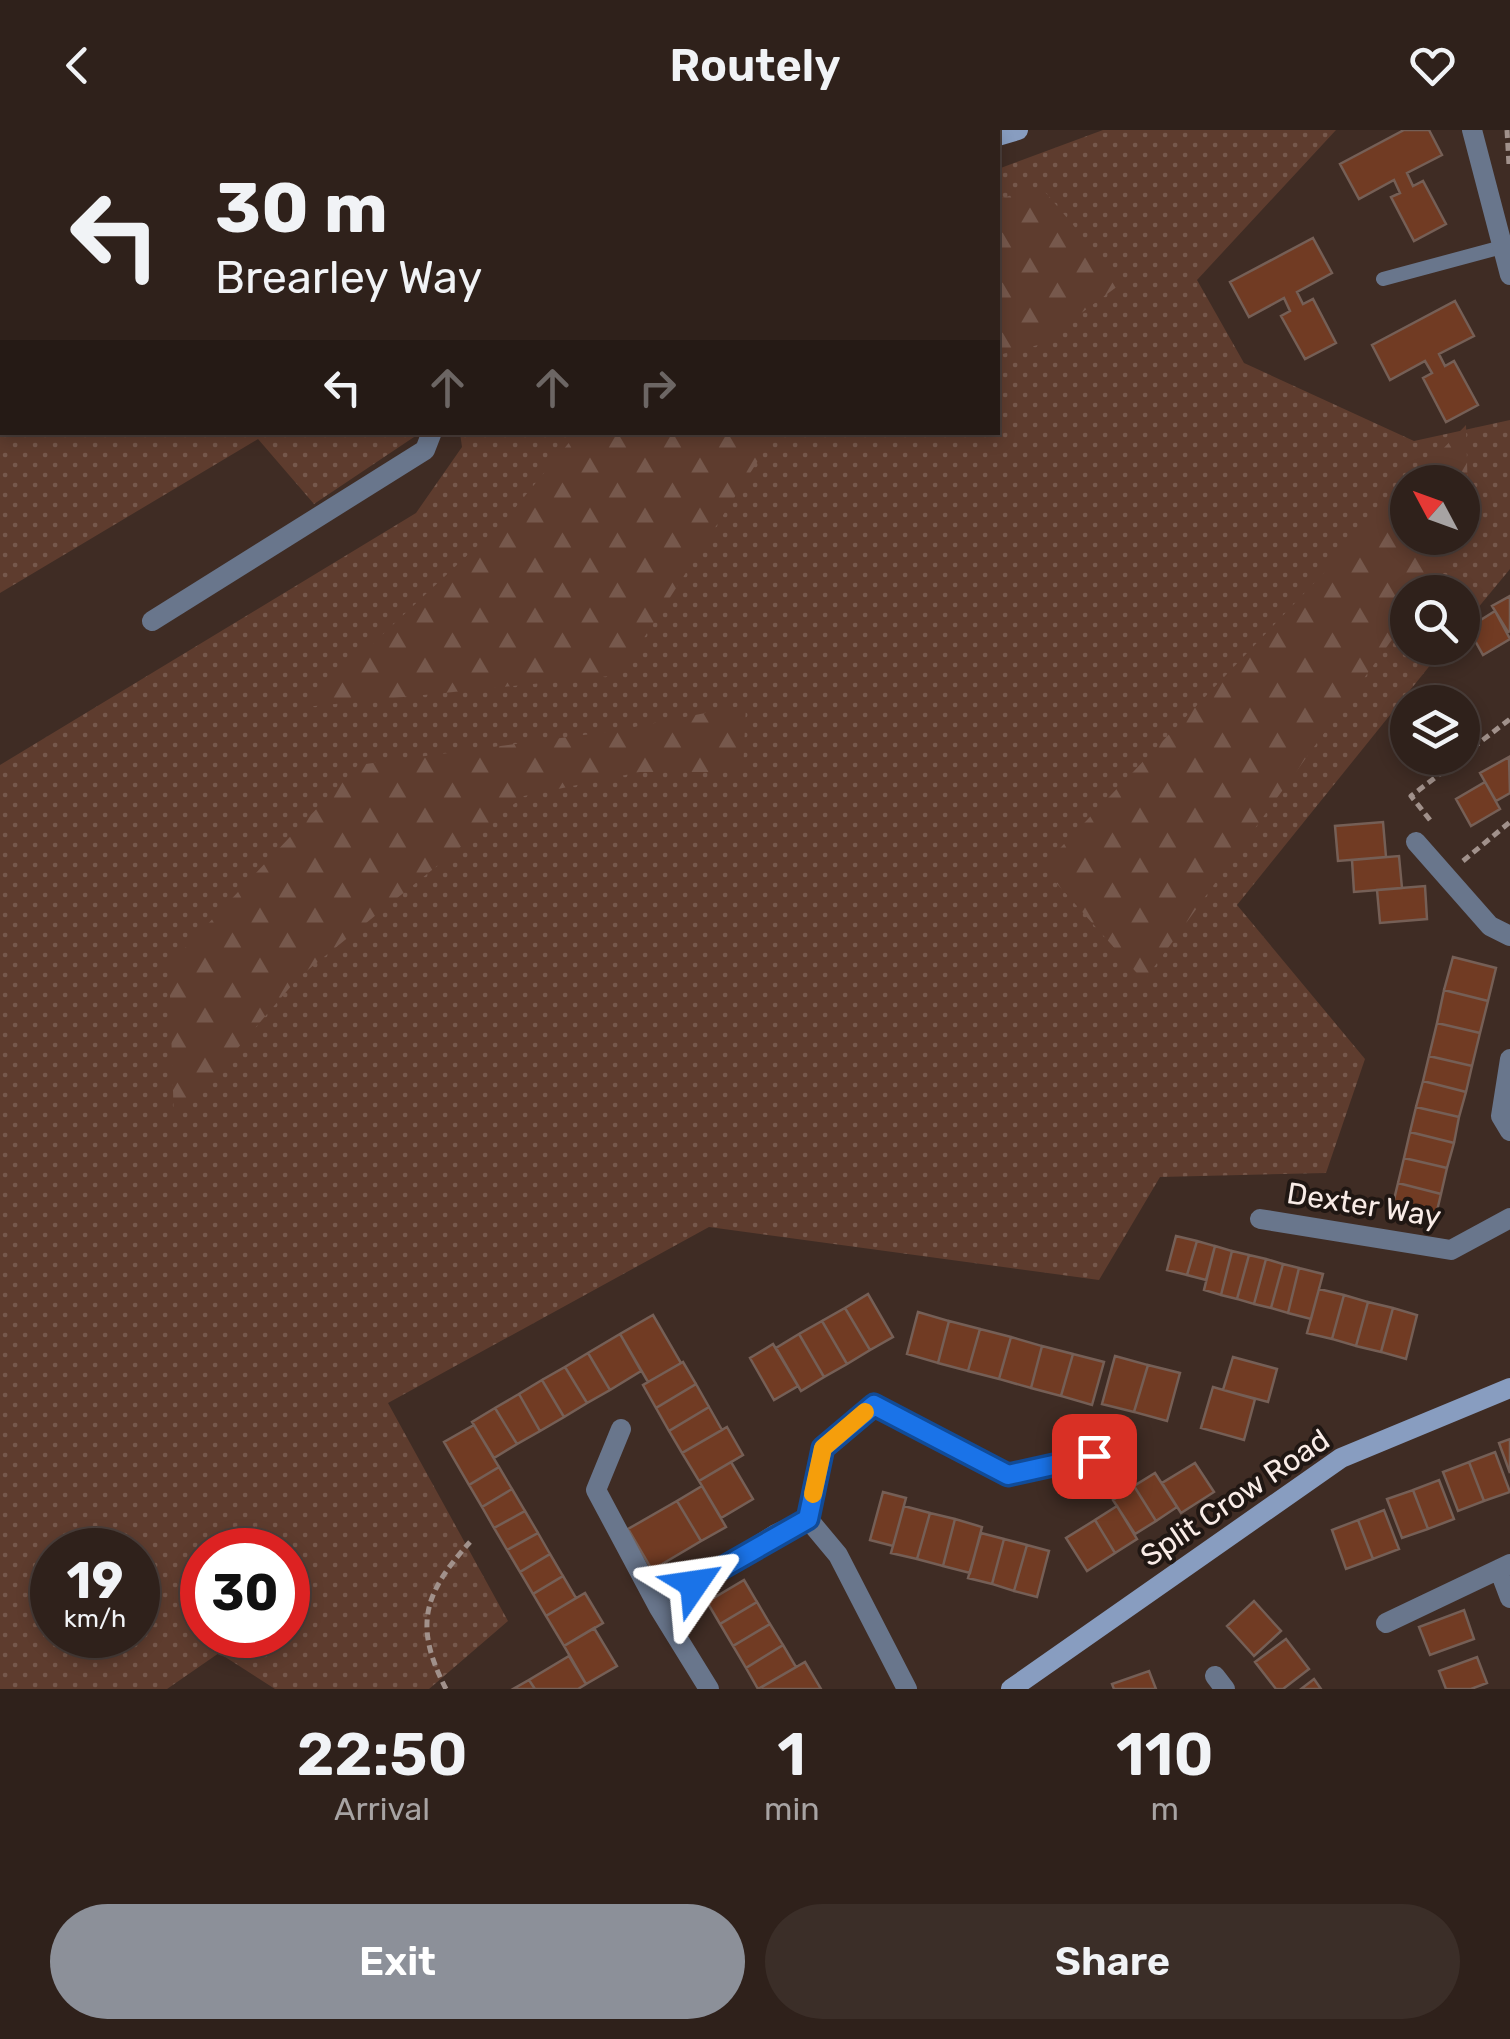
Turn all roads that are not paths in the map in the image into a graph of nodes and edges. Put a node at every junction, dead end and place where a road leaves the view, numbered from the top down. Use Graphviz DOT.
graph roads {
  1 [pos="1472,130"];
  2 [pos="1502,247"];
  3 [pos="1510,275"];
  4 [pos="1383,279"];
  5 [pos="431,435"];
  6 [pos="152,621"];
  7 [pos="1416,842"];
  8 [pos="1510,936"];
  9 [pos="1510,1059"];
  10 [pos="1510,1131"];
  11 [pos="1510,1218"];
  12 [pos="1260,1219"];
  13 [pos="1510,1388"];
  14 [pos="622,1430"];
  15 [pos="1094,1456"];
  16 [pos="808,1519"];
  17 [pos="1505,1566"];
  18 [pos="1510,1598"];
  19 [pos="659,1608"];
  20 [pos="1386,1623"];
  21 [pos="708,1689"];
  22 [pos="907,1689"];
  23 [pos="1011,1689"];
  1 -- 2 [label="street"];
  2 -- 3 [label="street"];
  2 -- 4 [label="lane"];
  5 -- 6 [label="street"];
  7 -- 8 [label="street"];
  9 -- 10 [label="street"];
  11 -- 12 [label="street, Dexter Way"];
  13 -- 23 [label="street, Split Crow Road"];
  14 -- 19 [label="street"];
  15 -- 16 [label="street"];
  16 -- 19 [label="street"];
  16 -- 22 [label="street"];
  17 -- 18 [label="street"];
  17 -- 20 [label="street"];
  19 -- 21 [label="street"];
}
